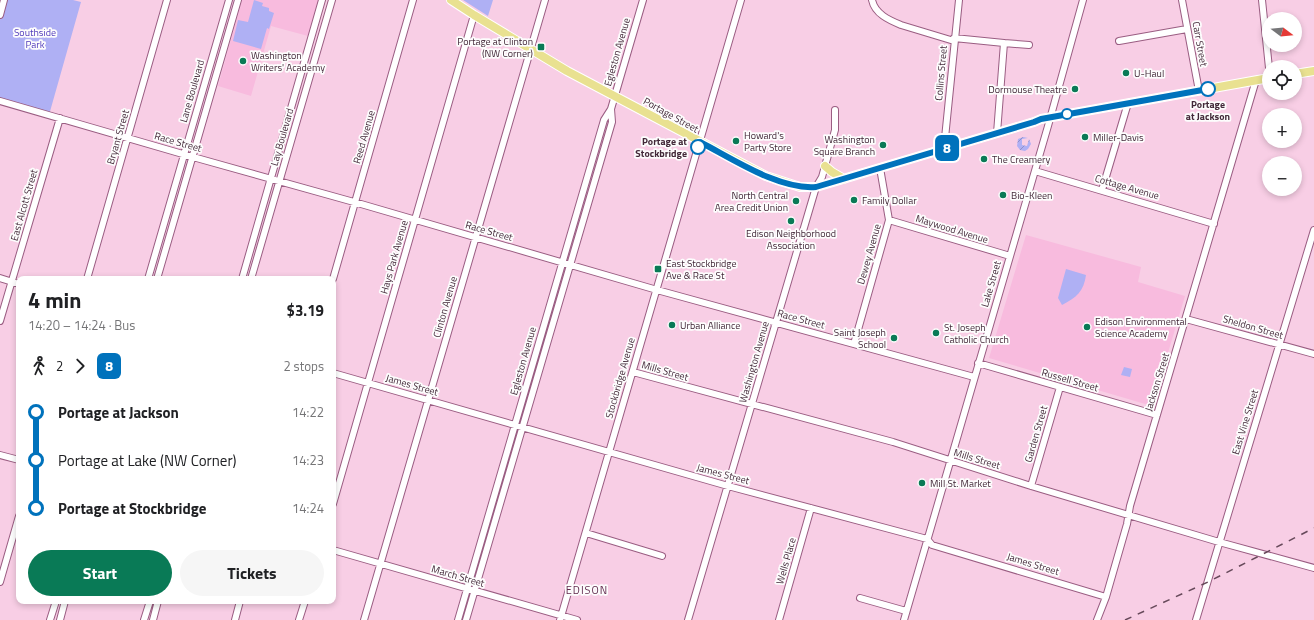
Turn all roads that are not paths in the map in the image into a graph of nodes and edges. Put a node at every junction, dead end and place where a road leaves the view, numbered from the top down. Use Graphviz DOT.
graph roads {
  1 [pos="4,0"];
  2 [pos="167,0"];
  3 [pos="229,0"];
  4 [pos="238,0"];
  5 [pos="322,0"];
  6 [pos="332,0"];
  7 [pos="413,0"];
  8 [pos="451,0"];
  9 [pos="545,0"];
  10 [pos="643,0"];
  11 [pos="741,0"];
  12 [pos="959,0"];
  13 [pos="1083,0"];
  14 [pos="1182,0"];
  15 [pos="1262,0"];
  16 [pos="871,1"];
  17 [pos="0,15"];
  18 [pos="318,16"];
  19 [pos="474,16"];
  20 [pos="326,18"];
  21 [pos="1187,29"];
  22 [pos="954,39"];
  23 [pos="1119,41"];
  24 [pos="1004,43"];
  25 [pos="1029,45"];
  26 [pos="531,50"];
  27 [pos="1268,60"];
  28 [pos="211,64"];
  29 [pos="219,66"];
  30 [pos="1314,71"];
  31 [pos="1302,73"];
  32 [pos="1262,79"];
  33 [pos="1256,80"];
  34 [pos="1199,91"];
  35 [pos="615,95"];
  36 [pos="294,98"];
  37 [pos="0,101"];
  38 [pos="302,101"];
  39 [pos="1128,103"];
  40 [pos="611,109"];
  41 [pos="835,110"];
  42 [pos="1050,117"];
  43 [pos="60,118"];
  44 [pos="997,133"];
  45 [pos="128,138"];
  46 [pos="700,142"];
  47 [pos="944,148"];
  48 [pos="184,154"];
  49 [pos="193,157"];
  50 [pos="825,166"];
  51 [pos="880,168"];
  52 [pos="1035,171"];
  53 [pos="271,179"];
  54 [pos="844,179"];
  55 [pos="586,180"];
  56 [pos="279,182"];
  57 [pos="594,183"];
  58 [pos="816,187"];
  59 [pos="1102,190"];
  60 [pos="356,202"];
  61 [pos="415,219"];
  62 [pos="889,220"];
  63 [pos="1214,224"];
  64 [pos="1314,230"];
  65 [pos="161,237"];
  66 [pos="476,238"];
  67 [pos="169,239"];
  68 [pos="1010,256"];
  69 [pos="248,261"];
  70 [pos="256,263"];
  71 [pos="562,263"];
  72 [pos="570,265"];
  73 [pos="88,276"];
  74 [pos="149,276"];
  75 [pos="158,276"];
  76 [pos="243,276"];
  77 [pos="252,276"];
  78 [pos="334,276"];
  79 [pos="0,278"];
  80 [pos="12,282"];
  81 [pos="16,283"];
  82 [pos="657,290"];
  83 [pos="1186,319"];
  84 [pos="0,321"];
  85 [pos="776,323"];
  86 [pos="854,344"];
  87 [pos="538,345"];
  88 [pos="1279,345"];
  89 [pos="546,347"];
  90 [pos="1314,354"];
  91 [pos="978,363"];
  92 [pos="632,372"];
  93 [pos="336,374"];
  94 [pos="974,377"];
  95 [pos="368,383"];
  96 [pos="1060,387"];
  97 [pos="428,400"];
  98 [pos="752,404"];
  99 [pos="1157,415"];
  100 [pos="514,425"];
  101 [pos="523,428"];
  102 [pos="609,453"];
  103 [pos="0,455"];
  104 [pos="16,459"];
  105 [pos="950,461"];
  106 [pos="728,486"];
  107 [pos="1031,486"];
  108 [pos="336,494"];
  109 [pos="491,507"];
  110 [pos="811,508"];
  111 [pos="499,509"];
  112 [pos="1128,514"];
  113 [pos="16,526"];
  114 [pos="586,533"];
  115 [pos="927,539"];
  116 [pos="1219,542"];
  117 [pos="336,551"];
  118 [pos="662,556"];
  119 [pos="380,564"];
  120 [pos="1314,568"];
  121 [pos="0,582"];
  122 [pos="467,589"];
  123 [pos="475,591"];
  124 [pos="1106,597"];
  125 [pos="860,598"];
  126 [pos="55,604"];
  127 [pos="64,604"];
  128 [pos="149,604"];
  129 [pos="157,604"];
  130 [pos="239,604"];
  131 [pos="304,604"];
  132 [pos="906,611"];
  133 [pos="561,618"];
  134 [pos="1098,618"];
  135 [pos="50,620"];
  136 [pos="60,620"];
  137 [pos="144,620"];
  138 [pos="153,620"];
  139 [pos="235,620"];
  140 [pos="299,620"];
  141 [pos="364,620"];
  142 [pos="458,620"];
  143 [pos="466,620"];
  144 [pos="577,620"];
  145 [pos="688,620"];
  146 [pos="779,620"];
  147 [pos="904,620"];
  148 [pos="1090,620"];
  149 [pos="1196,620"];
  1 -- 17 [label="street"];
  2 -- 45 [label="street, Bryant Street"];
  3 -- 28 [label="street, Lane Boulevard"];
  4 -- 29 [label="street, Lane Boulevard"];
  5 -- 18 [label="street, Lay Boulevard"];
  6 -- 20 [label="street, Lay Boulevard"];
  7 -- 60 [label="street, Reed Avenue"];
  8 -- 19 [label="main road, Portage Street"];
  9 -- 26 [label="street, Clinton Avenue"];
  10 -- 35 [label="street, Egleston Avenue"];
  11 -- 46 [label="street, Stockbridge Avenue"];
  12 -- 22 [label="street, Collins Street"];
  13 -- 42 [label="street, Lake Street"];
  14 -- 21 [label="street, Carr Street"];
  15 -- 27 [label="street"];
  16 -- 22 [label="street"];
  18 -- 20 [label="street"];
  18 -- 36 [label="street, Lay Boulevard"];
  19 -- 26 [label="main road, Portage Street"];
  19 -- 61 [label="street, Hays Park Avenue"];
  20 -- 38 [label="street, Lay Boulevard"];
  21 -- 23 [label="street"];
  21 -- 34 [label="street, Carr Street"];
  22 -- 24 [label="street"];
  22 -- 47 [label="street, Collins Street"];
  24 -- 25 [label="street"];
  24 -- 44 [label="street"];
  26 -- 35 [label="main road, Portage Street"];
  26 -- 66 [label="street, Clinton Avenue"];
  28 -- 29 [label="street"];
  28 -- 48 [label="street, Lane Boulevard"];
  29 -- 49 [label="street, Lane Boulevard"];
  30 -- 31 [label="main road"];
  32 -- 33 [label="main road, Portage Street"];
  33 -- 34 [label="main road, Portage Street"];
  33 -- 63 [label="street, Jackson Street"];
  34 -- 39 [label="main road, Portage Street"];
  35 -- 40 [label="street, Egleston Avenue"];
  35 -- 46 [label="main road, Portage Street"];
  36 -- 38 [label="street"];
  36 -- 53 [label="street, Lay Boulevard"];
  37 -- 43 [label="street, Race Street"];
  38 -- 56 [label="street, Lay Boulevard"];
  39 -- 42 [label="main road, Portage Street"];
  39 -- 59 [label="street"];
  40 -- 55 [label="street, Egleston Avenue"];
  40 -- 57 [label="street, Egleston Avenue"];
  41 -- 50 [label="street, Washington Avenue"];
  42 -- 44 [label="main road, Portage Street"];
  42 -- 52 [label="street, Lake Street"];
  43 -- 45 [label="street, Race Street"];
  43 -- 80 [label="street, East Alcott Street"];
  44 -- 47 [label="main road, Portage Street"];
  45 -- 48 [label="street, Race Street"];
  45 -- 73 [label="street, Bryant Street"];
  46 -- 58 [label="main road, Portage Street"];
  46 -- 82 [label="street, Stockbridge Avenue"];
  47 -- 51 [label="main road, Portage Street"];
  48 -- 49 [label="street, Race Street"];
  48 -- 65 [label="street, Lane Boulevard"];
  49 -- 53 [label="street, Race Street"];
  49 -- 67 [label="street, Lane Boulevard"];
  50 -- 54 [label="main road"];
  50 -- 58 [label="street, Washington Avenue"];
  51 -- 54 [label="main road, Portage Street"];
  51 -- 62 [label="street, Dewey Avenue"];
  52 -- 59 [label="street, Cottage Avenue"];
  52 -- 68 [label="street, Lake Street"];
  53 -- 56 [label="street, Race Street"];
  53 -- 69 [label="street, Lay Boulevard"];
  54 -- 58 [label="main road, Portage Street"];
  55 -- 57 [label="street"];
  55 -- 71 [label="street, Egleston Avenue"];
  56 -- 60 [label="street, Race Street"];
  56 -- 70 [label="street, Lay Boulevard"];
  57 -- 72 [label="street, Egleston Avenue"];
  58 -- 85 [label="street, Washington Avenue"];
  59 -- 63 [label="street, Cottage Avenue"];
  60 -- 61 [label="street, Race Street"];
  60 -- 78 [label="street, Reed Avenue"];
  61 -- 66 [label="street, Race Street"];
  61 -- 95 [label="street, Hays Park Avenue"];
  62 -- 68 [label="street, Maywood Avenue"];
  62 -- 86 [label="street, Dewey Avenue"];
  63 -- 83 [label="street, Jackson Street"];
  64 -- 88 [label="street, East Vine Street"];
  65 -- 67 [label="street"];
  65 -- 74 [label="street, Lane Boulevard"];
  66 -- 71 [label="street, Race Street"];
  66 -- 97 [label="street, Clinton Avenue"];
  67 -- 75 [label="street, Lane Boulevard"];
  68 -- 91 [label="street, Lake Street"];
  69 -- 70 [label="street"];
  69 -- 76 [label="street, Lay Boulevard"];
  70 -- 77 [label="street, Lay Boulevard"];
  71 -- 72 [label="street, Race Street"];
  71 -- 87 [label="street, Egleston Avenue"];
  72 -- 82 [label="street, Race Street"];
  72 -- 89 [label="street, Egleston Avenue"];
  79 -- 80 [label="street"];
  80 -- 81 [label="street"];
  80 -- 84 [label="street, East Alcott Street"];
  82 -- 85 [label="street, Race Street"];
  82 -- 92 [label="street, Stockbridge Avenue"];
  83 -- 88 [label="street, Sheldon Street"];
  83 -- 99 [label="street, Jackson Street"];
  85 -- 86 [label="street, Race Street"];
  85 -- 98 [label="street, Washington Avenue"];
  86 -- 94 [label="street, Race Street"];
  87 -- 89 [label="street"];
  87 -- 100 [label="street, Egleston Avenue"];
  88 -- 90 [label="street, Sheldon Street"];
  88 -- 116 [label="street, East Vine Street"];
  89 -- 101 [label="street, Egleston Avenue"];
  91 -- 94 [label="street, Lake Street"];
  91 -- 96 [label="street, Russell Street"];
  92 -- 98 [label="street, Mills Street"];
  92 -- 102 [label="street, Stockbridge Avenue"];
  93 -- 95 [label="street, James Street"];
  94 -- 105 [label="street, Lake Street"];
  95 -- 97 [label="street, James Street"];
  95 -- 108 [label="street, Hays Park Avenue"];
  96 -- 99 [label="street, Russell Street"];
  96 -- 107 [label="street, Garden Street"];
  97 -- 100 [label="street, James Street"];
  97 -- 119 [label="street, Clinton Avenue"];
  98 -- 105 [label="street, Mills Street"];
  98 -- 106 [label="street, Washington Avenue"];
  99 -- 112 [label="street, Jackson Street"];
  100 -- 101 [label="street, James Street"];
  100 -- 109 [label="street, Egleston Avenue"];
  101 -- 102 [label="street, James Street"];
  101 -- 111 [label="street, Egleston Avenue"];
  102 -- 106 [label="street, James Street"];
  102 -- 114 [label="street, Stockbridge Avenue"];
  103 -- 104 [label="street"];
  105 -- 107 [label="street, Mills Street"];
  105 -- 115 [label="street, Lake Street"];
  106 -- 110 [label="street, James Street"];
  106 -- 145 [label="street, Washington Avenue"];
  107 -- 112 [label="street, Mills Street"];
  109 -- 111 [label="street"];
  109 -- 122 [label="street, Egleston Avenue"];
  110 -- 115 [label="street, James Street"];
  110 -- 146 [label="street, Wells Place"];
  111 -- 123 [label="street, Egleston Avenue"];
  112 -- 116 [label="street, Mills Street"];
  112 -- 124 [label="street, Jackson Street"];
  113 -- 121 [label="street"];
  114 -- 118 [label="street"];
  114 -- 133 [label="street, Stockbridge Avenue"];
  115 -- 124 [label="street, James Street"];
  115 -- 132 [label="street, Lake Street"];
  116 -- 120 [label="street, Mills Street"];
  116 -- 149 [label="street, East Vine Street"];
  117 -- 119 [label="street, March Street"];
  119 -- 122 [label="street, March Street"];
  119 -- 141 [label="street, Clinton Avenue"];
  122 -- 123 [label="street, March Street"];
  122 -- 142 [label="street, Egleston Avenue"];
  123 -- 133 [label="street, March Street"];
  123 -- 143 [label="street, Egleston Avenue"];
  124 -- 134 [label="street, Jackson Street"];
  125 -- 132 [label="street"];
  126 -- 135 [label="street"];
  127 -- 136 [label="street"];
  128 -- 137 [label="street"];
  129 -- 138 [label="street"];
  130 -- 139 [label="street"];
  131 -- 140 [label="street"];
  132 -- 147 [label="street, Lake Street"];
  133 -- 144 [label="street, March Street"];
  134 -- 148 [label="street"];
}
